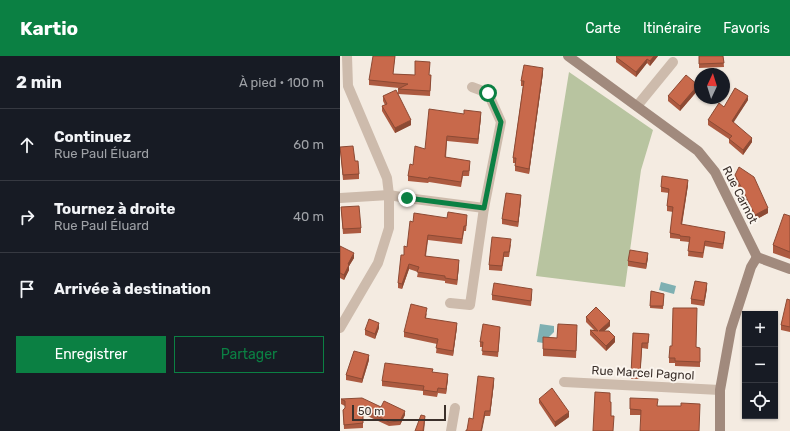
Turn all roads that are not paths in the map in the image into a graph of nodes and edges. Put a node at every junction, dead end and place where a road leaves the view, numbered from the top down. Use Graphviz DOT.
graph roads {
  1 [pos="347,56"];
  2 [pos="568,56"];
  3 [pos="673,62"];
  4 [pos="472,87"];
  5 [pos="637,106"];
  6 [pos="389,195"];
  7 [pos="340,198"];
  8 [pos="484,208"];
  9 [pos="757,257"];
  10 [pos="790,269"];
  11 [pos="450,303"];
  12 [pos="340,328"];
  13 [pos="564,382"];
  14 [pos="720,390"];
  15 [pos="455,408"];
  16 [pos="451,431"];
  17 [pos="720,431"];
  1 -- 6 [label="street"];
  2 -- 5 [label="street, Rue Carnot"];
  3 -- 5 [label="street"];
  4 -- 8 [label="street"];
  5 -- 9 [label="street, Rue Carnot"];
  6 -- 7 [label="street"];
  6 -- 8 [label="street"];
  6 -- 12 [label="street"];
  8 -- 11 [label="street"];
  9 -- 10 [label="street"];
  9 -- 14 [label="street"];
  13 -- 14 [label="street, Rue Marcel Pagnol"];
  14 -- 17 [label="street"];
  15 -- 16 [label="street"];
}
